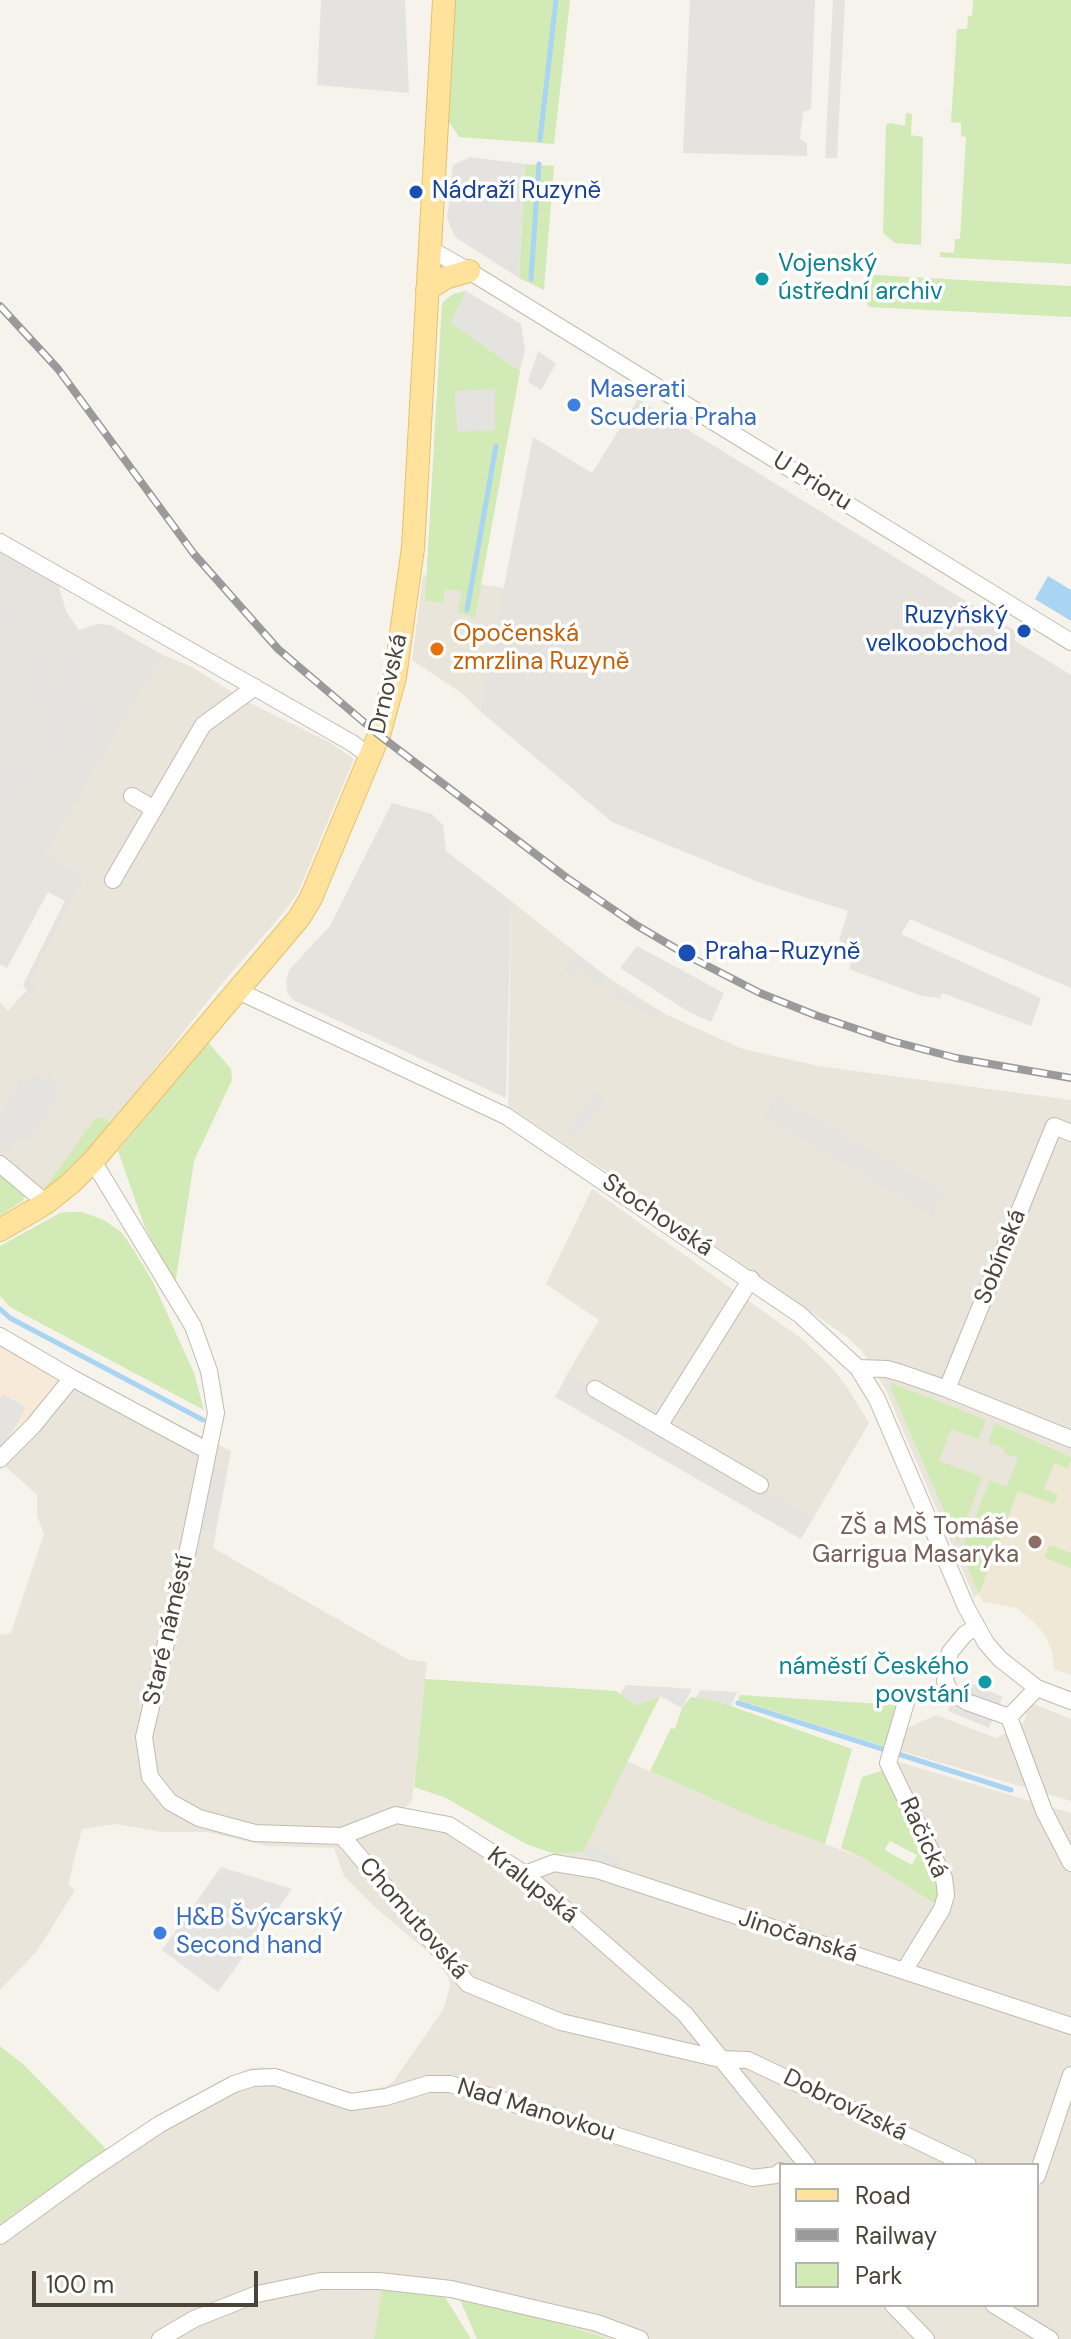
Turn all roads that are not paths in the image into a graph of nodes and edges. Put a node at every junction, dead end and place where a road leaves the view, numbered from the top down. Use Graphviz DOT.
graph roads {
  1 [pos="444,0"];
  2 [pos="430,249"];
  3 [pos="469,271"];
  4 [pos="427,290"];
  5 [pos="0,542"];
  6 [pos="1071,642"];
  7 [pos="255,687"];
  8 [pos="371,757"];
  9 [pos="132,796"];
  10 [pos="154,809"];
  11 [pos="113,880"];
  12 [pos="236,990"];
  13 [pos="1071,1133"];
  14 [pos="93,1161"];
  15 [pos="0,1164"];
  16 [pos="46,1203"];
  17 [pos="0,1230"];
  18 [pos="751,1279"];
  19 [pos="0,1336"];
  20 [pos="858,1368"];
  21 [pos="72,1378"];
  22 [pos="595,1389"];
  23 [pos="947,1389"];
  24 [pos="659,1426"];
  25 [pos="1071,1439"];
  26 [pos="208,1451"];
  27 [pos="0,1459"];
  28 [pos="760,1485"];
  29 [pos="976,1627"];
  30 [pos="1037,1688"];
  31 [pos="907,1699"];
  32 [pos="1071,1701"];
  33 [pos="1009,1717"];
  34 [pos="170,1802"];
  35 [pos="342,1836"];
  36 [pos="1071,1863"];
  37 [pos="525,1874"];
  38 [pos="904,1971"];
  39 [pos="1071,2026"];
  40 [pos="720,2059"];
  41 [pos="1071,2075"];
  42 [pos="799,2163"];
  43 [pos="964,2163"];
  44 [pos="1039,2170"];
  45 [pos="779,2173"];
  46 [pos="0,2236"];
  47 [pos="895,2307"];
  48 [pos="997,2307"];
  49 [pos="160,2339"];
  50 [pos="640,2339"];
  51 [pos="926,2339"];
  52 [pos="1050,2339"];
  1 -- 2 [label="main road, Drnovská"];
  2 -- 3 [label="street, U Prioru"];
  2 -- 4 [label="main road, Drnovská"];
  3 -- 4 [label="main road"];
  3 -- 6 [label="street, U Prioru"];
  4 -- 8 [label="main road, Drnovská"];
  5 -- 7 [label="street"];
  7 -- 8 [label="street"];
  7 -- 10 [label="street"];
  8 -- 12 [label="main road, Drnovská"];
  9 -- 10 [label="street"];
  10 -- 11 [label="street"];
  12 -- 14 [label="main road, Drnovská"];
  12 -- 18 [label="street, Stochovská"];
  13 -- 23 [label="street, Sobínská"];
  14 -- 16 [label="main road, Drnovská"];
  14 -- 26 [label="street, Staré náměstí"];
  15 -- 16 [label="street"];
  16 -- 17 [label="main road, Drnovská"];
  18 -- 20 [label="street, Stochovská"];
  18 -- 24 [label="street"];
  19 -- 21 [label="street"];
  20 -- 23 [label="street"];
  20 -- 29 [label="street"];
  21 -- 26 [label="street"];
  21 -- 27 [label="street"];
  22 -- 24 [label="street"];
  23 -- 25 [label="street"];
  24 -- 28 [label="street"];
  26 -- 34 [label="street, Staré náměstí"];
  29 -- 30 [label="street"];
  29 -- 33 [label="street"];
  30 -- 32 [label="street"];
  30 -- 33 [label="street"];
  31 -- 38 [label="street, Račická"];
  33 -- 36 [label="street"];
  34 -- 35 [label="street, Kralupská"];
  35 -- 37 [label="street, Kralupská"];
  35 -- 40 [label="street, Chomutovská"];
  37 -- 38 [label="street, Jinočanská"];
  37 -- 40 [label="street, Kralupská"];
  38 -- 39 [label="street, Jinočanská"];
  40 -- 42 [label="street, Kralupská"];
  40 -- 43 [label="street, Dobrovízská"];
  41 -- 44 [label="street"];
  45 -- 46 [label="street, Nad Manovkou"];
  47 -- 51 [label="street"];
  48 -- 52 [label="street"];
  49 -- 50 [label="street"];
}
